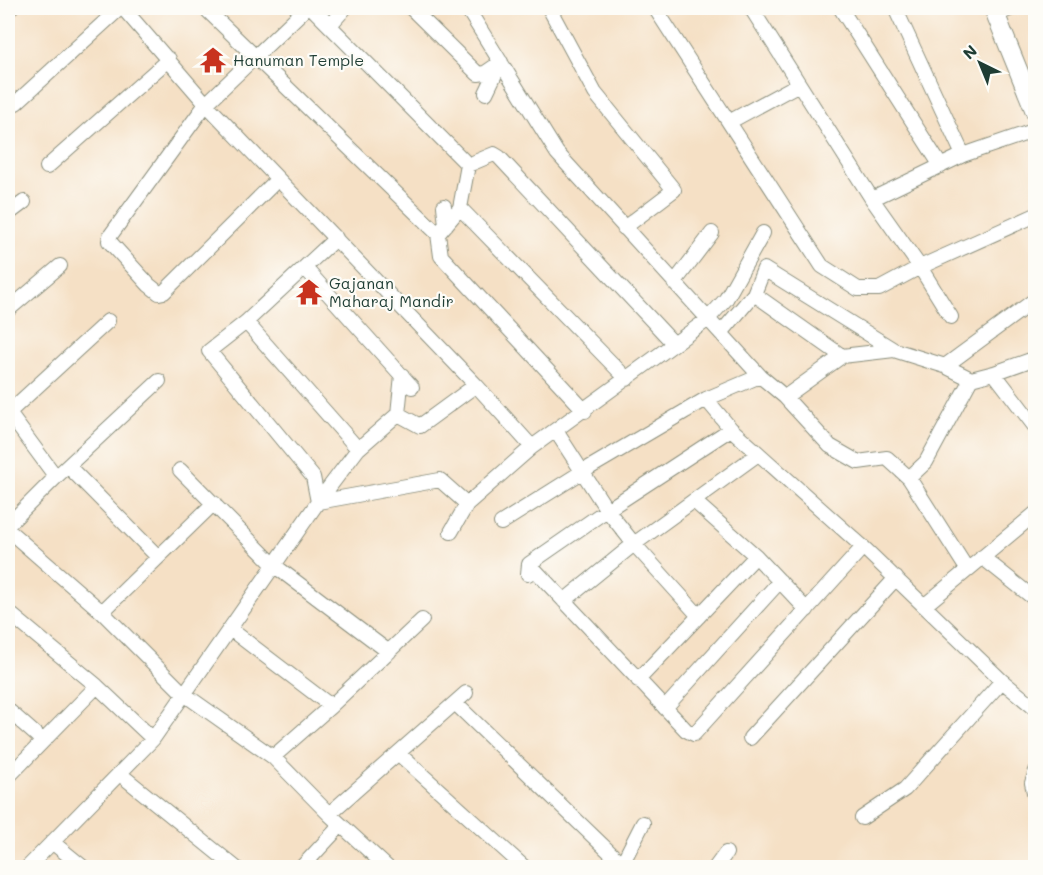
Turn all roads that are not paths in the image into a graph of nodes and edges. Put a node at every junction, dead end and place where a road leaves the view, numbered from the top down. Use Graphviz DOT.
graph roads {
  1 [pos="121,8"];
  2 [pos="205,8"];
  3 [pos="306,8"];
  4 [pos="312,8"];
  5 [pos="345,8"];
  6 [pos="411,8"];
  7 [pos="467,8"];
  8 [pos="549,8"];
  9 [pos="655,8"];
  10 [pos="751,8"];
  11 [pos="895,8"];
  12 [pos="842,9"];
  13 [pos="1000,10"];
  14 [pos="330,25"];
  15 [pos="255,56"];
  16 [pos="168,59"];
  17 [pos="501,62"];
  18 [pos="799,84"];
  19 [pos="486,93"];
  20 [pos="16,103"];
  21 [pos="206,104"];
  22 [pos="1035,114"];
  23 [pos="729,122"];
  24 [pos="1035,130"];
  25 [pos="963,155"];
  26 [pos="468,165"];
  27 [pos="941,166"];
  28 [pos="47,167"];
  29 [pos="278,179"];
  30 [pos="872,199"];
  31 [pos="24,202"];
  32 [pos="444,206"];
  33 [pos="460,208"];
  34 [pos="8,214"];
  35 [pos="1035,215"];
  36 [pos="624,228"];
  37 [pos="442,230"];
  38 [pos="712,233"];
  39 [pos="763,233"];
  40 [pos="336,238"];
  41 [pos="60,266"];
  42 [pos="920,267"];
  43 [pos="304,268"];
  44 [pos="674,283"];
  45 [pos="754,294"];
  46 [pos="1035,299"];
  47 [pos="8,310"];
  48 [pos="951,317"];
  49 [pos="707,320"];
  50 [pos="108,321"];
  51 [pos="246,322"];
  52 [pos="721,333"];
  53 [pos="674,344"];
  54 [pos="894,350"];
  55 [pos="842,356"];
  56 [pos="1035,358"];
  57 [pos="945,366"];
  58 [pos="994,374"];
  59 [pos="402,375"];
  60 [pos="759,376"];
  61 [pos="627,379"];
  62 [pos="971,379"];
  63 [pos="159,381"];
  64 [pos="476,385"];
  65 [pos="412,387"];
  66 [pos="785,397"];
  67 [pos="706,399"];
  68 [pos="585,411"];
  69 [pos="8,412"];
  70 [pos="398,414"];
  71 [pos="1035,428"];
  72 [pos="731,429"];
  73 [pos="556,431"];
  74 [pos="532,447"];
  75 [pos="358,449"];
  76 [pos="758,454"];
  77 [pos="68,466"];
  78 [pos="180,470"];
  79 [pos="582,472"];
  80 [pos="56,477"];
  81 [pos="909,478"];
  82 [pos="694,501"];
  83 [pos="214,503"];
  84 [pos="467,504"];
  85 [pos="313,509"];
  86 [pos="607,510"];
  87 [pos="1035,513"];
  88 [pos="501,523"];
  89 [pos="8,525"];
  90 [pos="8,530"];
  91 [pos="451,532"];
  92 [pos="634,544"];
  93 [pos="863,547"];
  94 [pos="756,556"];
  95 [pos="158,557"];
  96 [pos="982,557"];
  97 [pos="275,566"];
  98 [pos="967,568"];
  99 [pos="896,578"];
  100 [pos="780,581"];
  101 [pos="1035,600"];
  102 [pos="564,601"];
  103 [pos="924,606"];
  104 [pos="807,610"];
  105 [pos="8,612"];
  106 [pos="102,612"];
  107 [pos="699,616"];
  108 [pos="423,620"];
  109 [pos="231,628"];
  110 [pos="389,652"];
  111 [pos="638,680"];
  112 [pos="1002,681"];
  113 [pos="97,686"];
  114 [pos="466,693"];
  115 [pos="184,694"];
  116 [pos="455,704"];
  117 [pos="331,706"];
  118 [pos="664,708"];
  119 [pos="1035,709"];
  120 [pos="8,710"];
  121 [pos="750,738"];
  122 [pos="153,739"];
  123 [pos="43,741"];
  124 [pos="399,754"];
  125 [pos="273,757"];
  126 [pos="1035,771"];
  127 [pos="120,774"];
  128 [pos="8,777"];
  129 [pos="1035,801"];
  130 [pos="329,814"];
  131 [pos="862,818"];
  132 [pos="643,823"];
  133 [pos="341,825"];
  134 [pos="52,842"];
  135 [pos="726,853"];
  136 [pos="623,866"];
  137 [pos="27,867"];
  138 [pos="84,867"];
  139 [pos="236,867"];
  140 [pos="301,867"];
  141 [pos="388,867"];
  142 [pos="525,867"];
  143 [pos="715,867"];
  1 -- 16 [label="street"];
  1 -- 20 [label="street"];
  2 -- 15 [label="street"];
  3 -- 15 [label="street"];
  4 -- 14 [label="street"];
  5 -- 14 [label="street"];
  6 -- 17 [label="street"];
  7 -- 17 [label="street"];
  8 -- 36 [label="street"];
  9 -- 23 [label="street"];
  10 -- 18 [label="street"];
  11 -- 25 [label="street"];
  12 -- 27 [label="street"];
  13 -- 22 [label="street"];
  14 -- 26 [label="street"];
  15 -- 21 [label="street"];
  15 -- 37 [label="street"];
  16 -- 21 [label="street"];
  16 -- 28 [label="street"];
  17 -- 19 [label="street"];
  17 -- 36 [label="street"];
  18 -- 23 [label="street"];
  18 -- 30 [label="street"];
  21 -- 29 [label="street"];
  21 -- 29 [label="street"];
  23 -- 42 [label="street"];
  24 -- 25 [label="street"];
  25 -- 27 [label="street"];
  26 -- 33 [label="street"];
  26 -- 53 [label="street"];
  27 -- 30 [label="street"];
  29 -- 40 [label="street"];
  30 -- 42 [label="street"];
  31 -- 34 [label="street"];
  32 -- 37 [label="street"];
  33 -- 37 [label="street"];
  33 -- 61 [label="street"];
  35 -- 42 [label="street"];
  36 -- 44 [label="street"];
  37 -- 68 [label="street"];
  38 -- 44 [label="street"];
  39 -- 49 [label="street"];
  40 -- 43 [label="street"];
  40 -- 64 [label="street"];
  41 -- 47 [label="street"];
  42 -- 48 [label="street"];
  43 -- 51 [label="street"];
  43 -- 59 [label="street"];
  44 -- 49 [label="street"];
  45 -- 52 [label="street"];
  45 -- 54 [label="street"];
  45 -- 55 [label="street"];
  46 -- 57 [label="street"];
  49 -- 52 [label="street"];
  49 -- 53 [label="street"];
  50 -- 69 [label="street"];
  51 -- 75 [label="street"];
  51 -- 85 [label="street"];
  52 -- 60 [label="street"];
  53 -- 61 [label="street"];
  54 -- 55 [label="street"];
  54 -- 57 [label="street"];
  55 -- 66 [label="street"];
  56 -- 58 [label="street"];
  57 -- 62 [label="street"];
  58 -- 62 [label="street"];
  58 -- 71 [label="street"];
  59 -- 65 [label="street"];
  59 -- 70 [label="street"];
  60 -- 66 [label="street"];
  60 -- 67 [label="street"];
  61 -- 68 [label="street"];
  62 -- 81 [label="street"];
  63 -- 77 [label="street"];
  64 -- 70 [label="street"];
  64 -- 74 [label="street"];
  66 -- 81 [label="street"];
  67 -- 72 [label="street"];
  67 -- 79 [label="street"];
  68 -- 73 [label="street"];
  69 -- 80 [label="street"];
  70 -- 75 [label="street"];
  72 -- 76 [label="street"];
  72 -- 86 [label="street"];
  73 -- 74 [label="street"];
  73 -- 79 [label="street"];
  74 -- 84 [label="street"];
  75 -- 85 [label="street"];
  76 -- 82 [label="street"];
  76 -- 93 [label="street"];
  77 -- 80 [label="street"];
  77 -- 95 [label="street"];
  78 -- 83 [label="street"];
  79 -- 86 [label="street"];
  79 -- 88 [label="street"];
  80 -- 89 [label="street"];
  81 -- 98 [label="street"];
  82 -- 92 [label="street"];
  82 -- 94 [label="street"];
  83 -- 95 [label="street"];
  83 -- 97 [label="street"];
  84 -- 85 [label="street"];
  84 -- 91 [label="street"];
  85 -- 97 [label="street"];
  86 -- 92 [label="street"];
  86 -- 102 [label="street"];
  87 -- 96 [label="street"];
  90 -- 106 [label="street"];
  92 -- 102 [label="street"];
  92 -- 107 [label="street"];
  93 -- 99 [label="street"];
  93 -- 104 [label="street"];
  94 -- 100 [label="street"];
  94 -- 107 [label="street"];
  95 -- 106 [label="street"];
  96 -- 98 [label="street"];
  96 -- 101 [label="street"];
  97 -- 109 [label="street"];
  97 -- 110 [label="street"];
  98 -- 103 [label="street"];
  99 -- 103 [label="street"];
  99 -- 121 [label="street"];
  100 -- 104 [label="street"];
  100 -- 118 [label="street"];
  102 -- 111 [label="street"];
  103 -- 112 [label="street"];
  104 -- 118 [label="street"];
  105 -- 113 [label="street"];
  106 -- 115 [label="street"];
  107 -- 111 [label="street"];
  108 -- 110 [label="street"];
  109 -- 115 [label="street"];
  109 -- 117 [label="street"];
  110 -- 117 [label="street"];
  111 -- 118 [label="street"];
  112 -- 119 [label="street"];
  112 -- 131 [label="street"];
  113 -- 122 [label="street"];
  113 -- 123 [label="street"];
  114 -- 116 [label="street"];
  115 -- 122 [label="street"];
  115 -- 125 [label="street"];
  116 -- 124 [label="street"];
  116 -- 136 [label="street"];
  117 -- 125 [label="street"];
  120 -- 123 [label="street"];
  122 -- 127 [label="street"];
  123 -- 128 [label="street"];
  124 -- 130 [label="street"];
  124 -- 142 [label="street"];
  125 -- 130 [label="street"];
  126 -- 129 [label="street"];
  127 -- 134 [label="street"];
  127 -- 139 [label="street"];
  130 -- 133 [label="street"];
  132 -- 136 [label="street"];
  133 -- 140 [label="street"];
  133 -- 141 [label="street"];
  134 -- 137 [label="street"];
  134 -- 138 [label="street"];
  135 -- 143 [label="street"];
}
